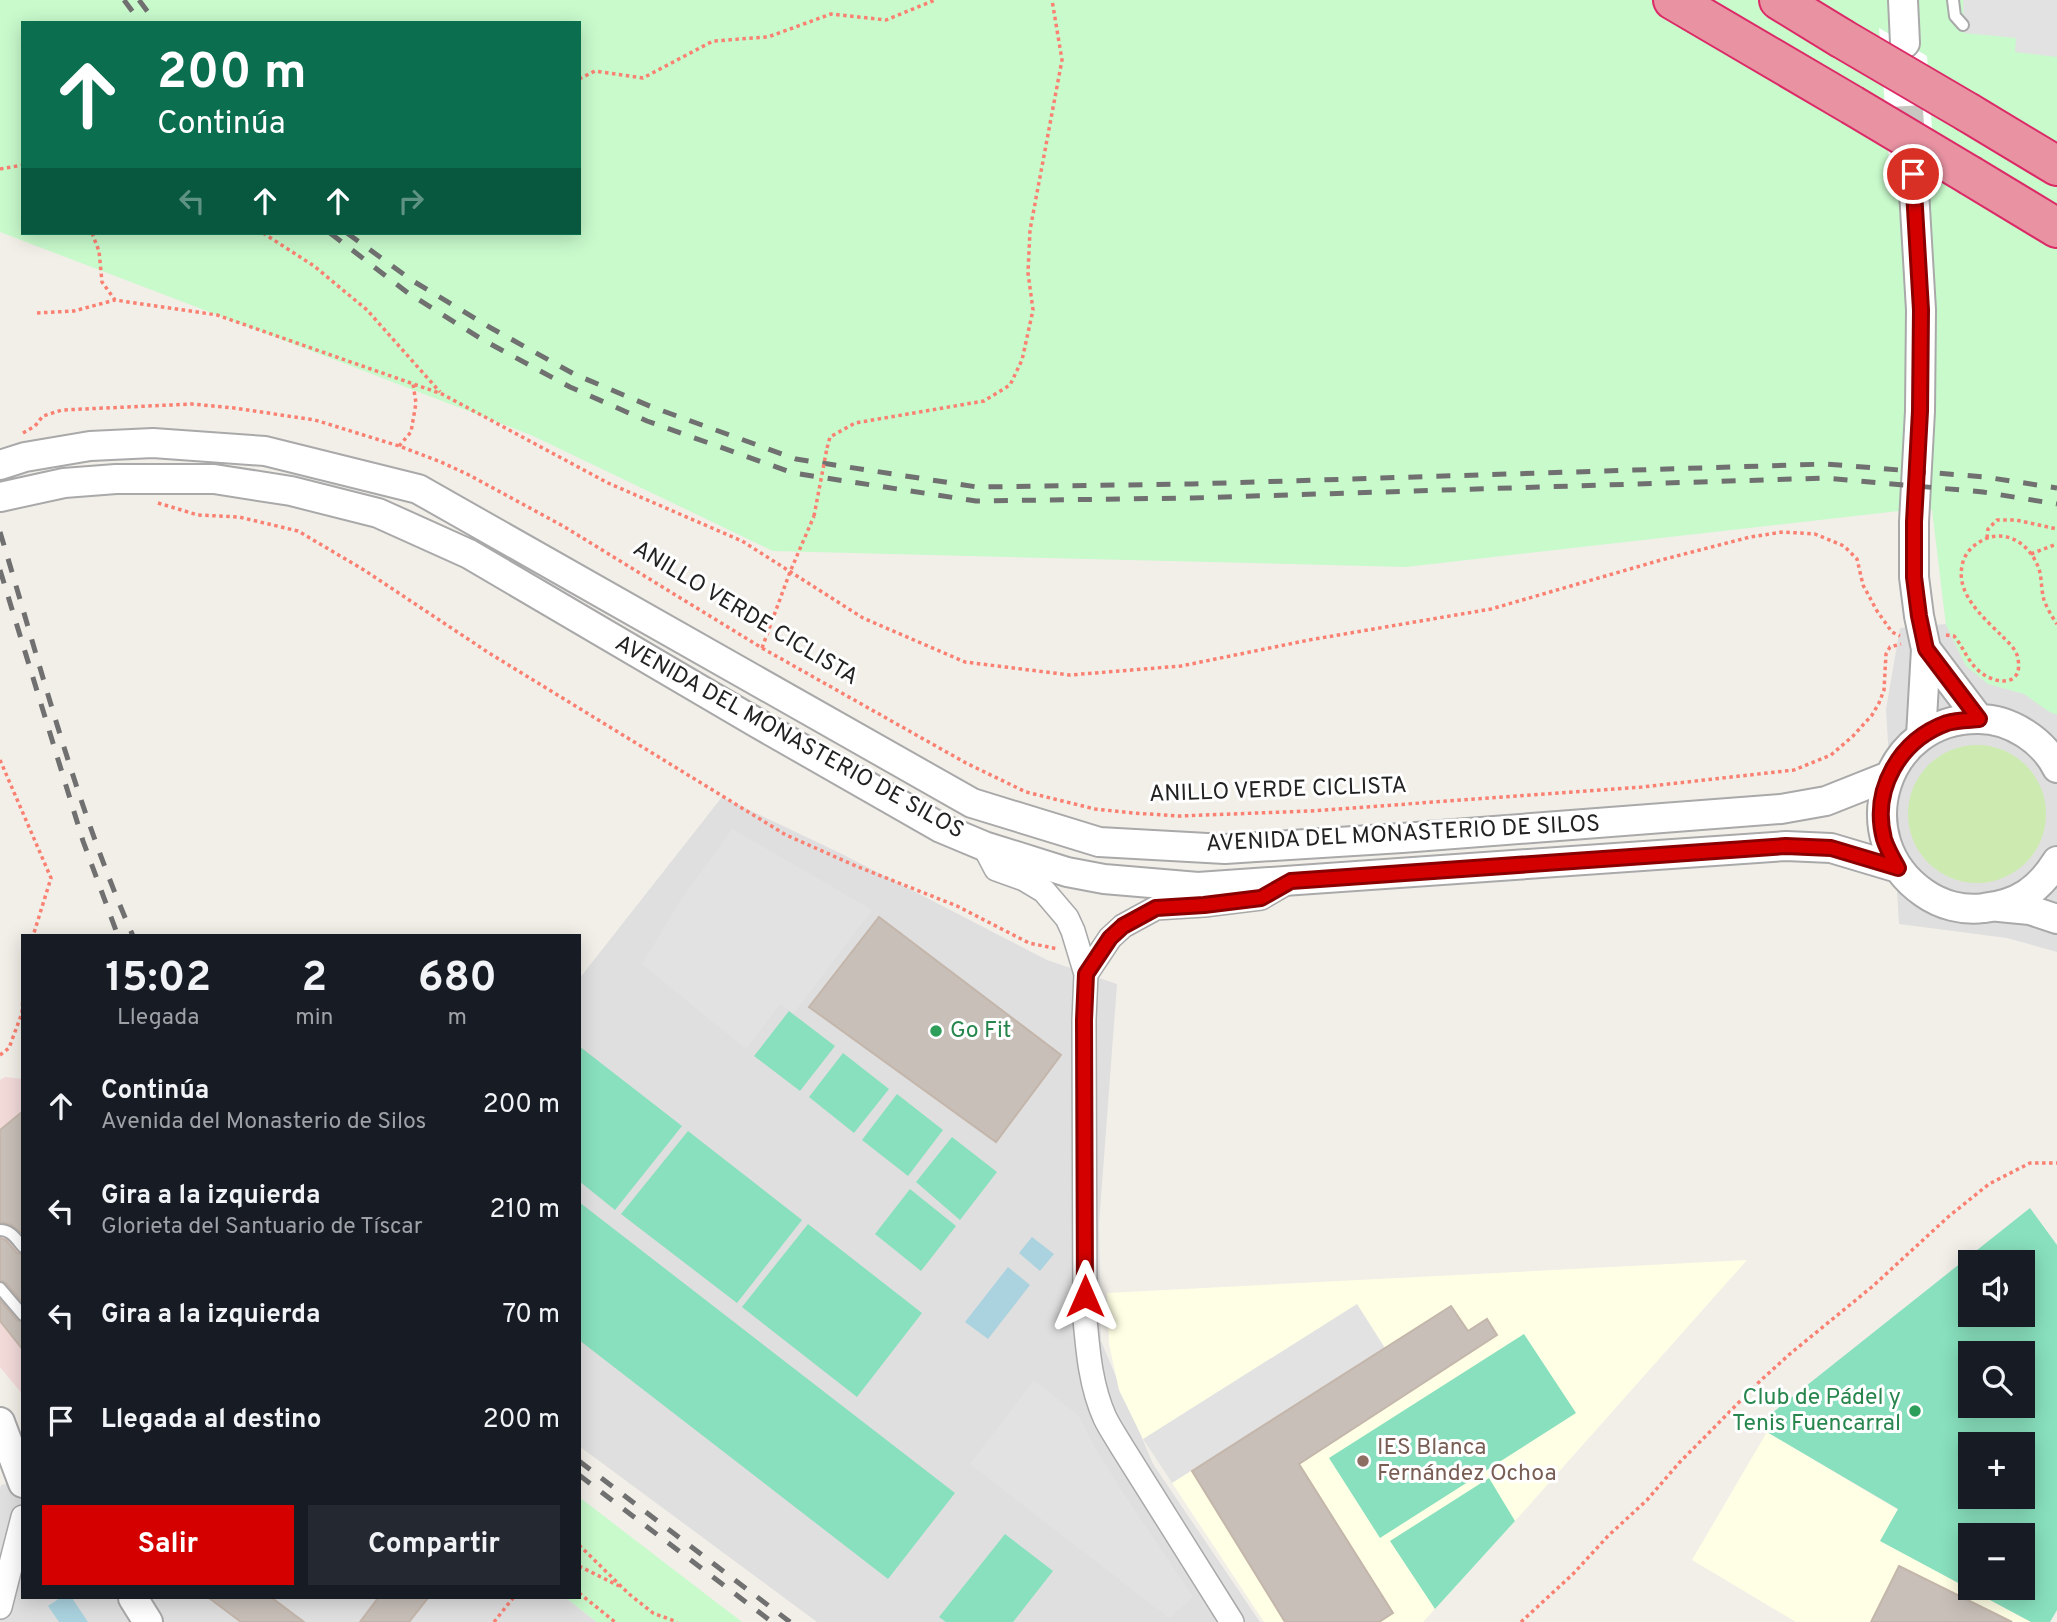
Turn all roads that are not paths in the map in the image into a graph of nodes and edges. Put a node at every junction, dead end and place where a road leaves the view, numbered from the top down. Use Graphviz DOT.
graph roads {
  1 [pos="1673,0"];
  2 [pos="1779,0"];
  3 [pos="1903,0"];
  4 [pos="1953,0"];
  5 [pos="1964,25"];
  6 [pos="1905,43"];
  7 [pos="2057,166"];
  8 [pos="1913,174"];
  9 [pos="2057,228"];
  10 [pos="0,465"];
  11 [pos="0,497"];
  12 [pos="1920,644"];
  13 [pos="1979,719"];
  14 [pos="1922,736"];
  15 [pos="2056,762"];
  16 [pos="1889,776"];
  17 [pos="984,846"];
  18 [pos="2057,861"];
  19 [pos="1898,868"];
  20 [pos="1291,881"];
  21 [pos="1999,906"];
  22 [pos="2057,919"];
  23 [pos="1086,974"];
  24 [pos="0,1230"];
  25 [pos="21,1244"];
  26 [pos="0,1288"];
  27 [pos="21,1313"];
  28 [pos="0,1402"];
  29 [pos="0,1422"];
  30 [pos="21,1425"];
  31 [pos="21,1478"];
  32 [pos="21,1532"];
  33 [pos="15,1577"];
  34 [pos="134,1599"];
  35 [pos="0,1607"];
  36 [pos="148,1622"];
  37 [pos="1232,1622"];
  1 -- 9 [label="highway, bridge"];
  2 -- 7 [label="highway, bridge"];
  3 -- 6 [label="street"];
  4 -- 5 [label="lane"];
  8 -- 12 [label="street"];
  10 -- 16 [label="street, AVENIDA DEL MONASTERIO DE SILOS"];
  11 -- 17 [label="street, AVENIDA DEL MONASTERIO DE SILOS"];
  12 -- 13 [label="street"];
  12 -- 14 [label="street"];
  13 -- 14 [label="street"];
  13 -- 15 [label="street"];
  14 -- 16 [label="street"];
  16 -- 19 [label="street"];
  17 -- 20 [label="street, AVENIDA DEL MONASTERIO DE SILOS"];
  17 -- 23 [label="street"];
  18 -- 21 [label="street"];
  19 -- 20 [label="street, AVENIDA DEL MONASTERIO DE SILOS"];
  19 -- 21 [label="street"];
  20 -- 23 [label="street"];
  21 -- 22 [label="street"];
  23 -- 37 [label="street"];
  24 -- 25 [label="lane"];
  26 -- 27 [label="lane"];
  28 -- 30 [label="street"];
  29 -- 31 [label="street"];
  32 -- 33 [label="street"];
  33 -- 35 [label="street"];
  34 -- 36 [label="street"];
}
